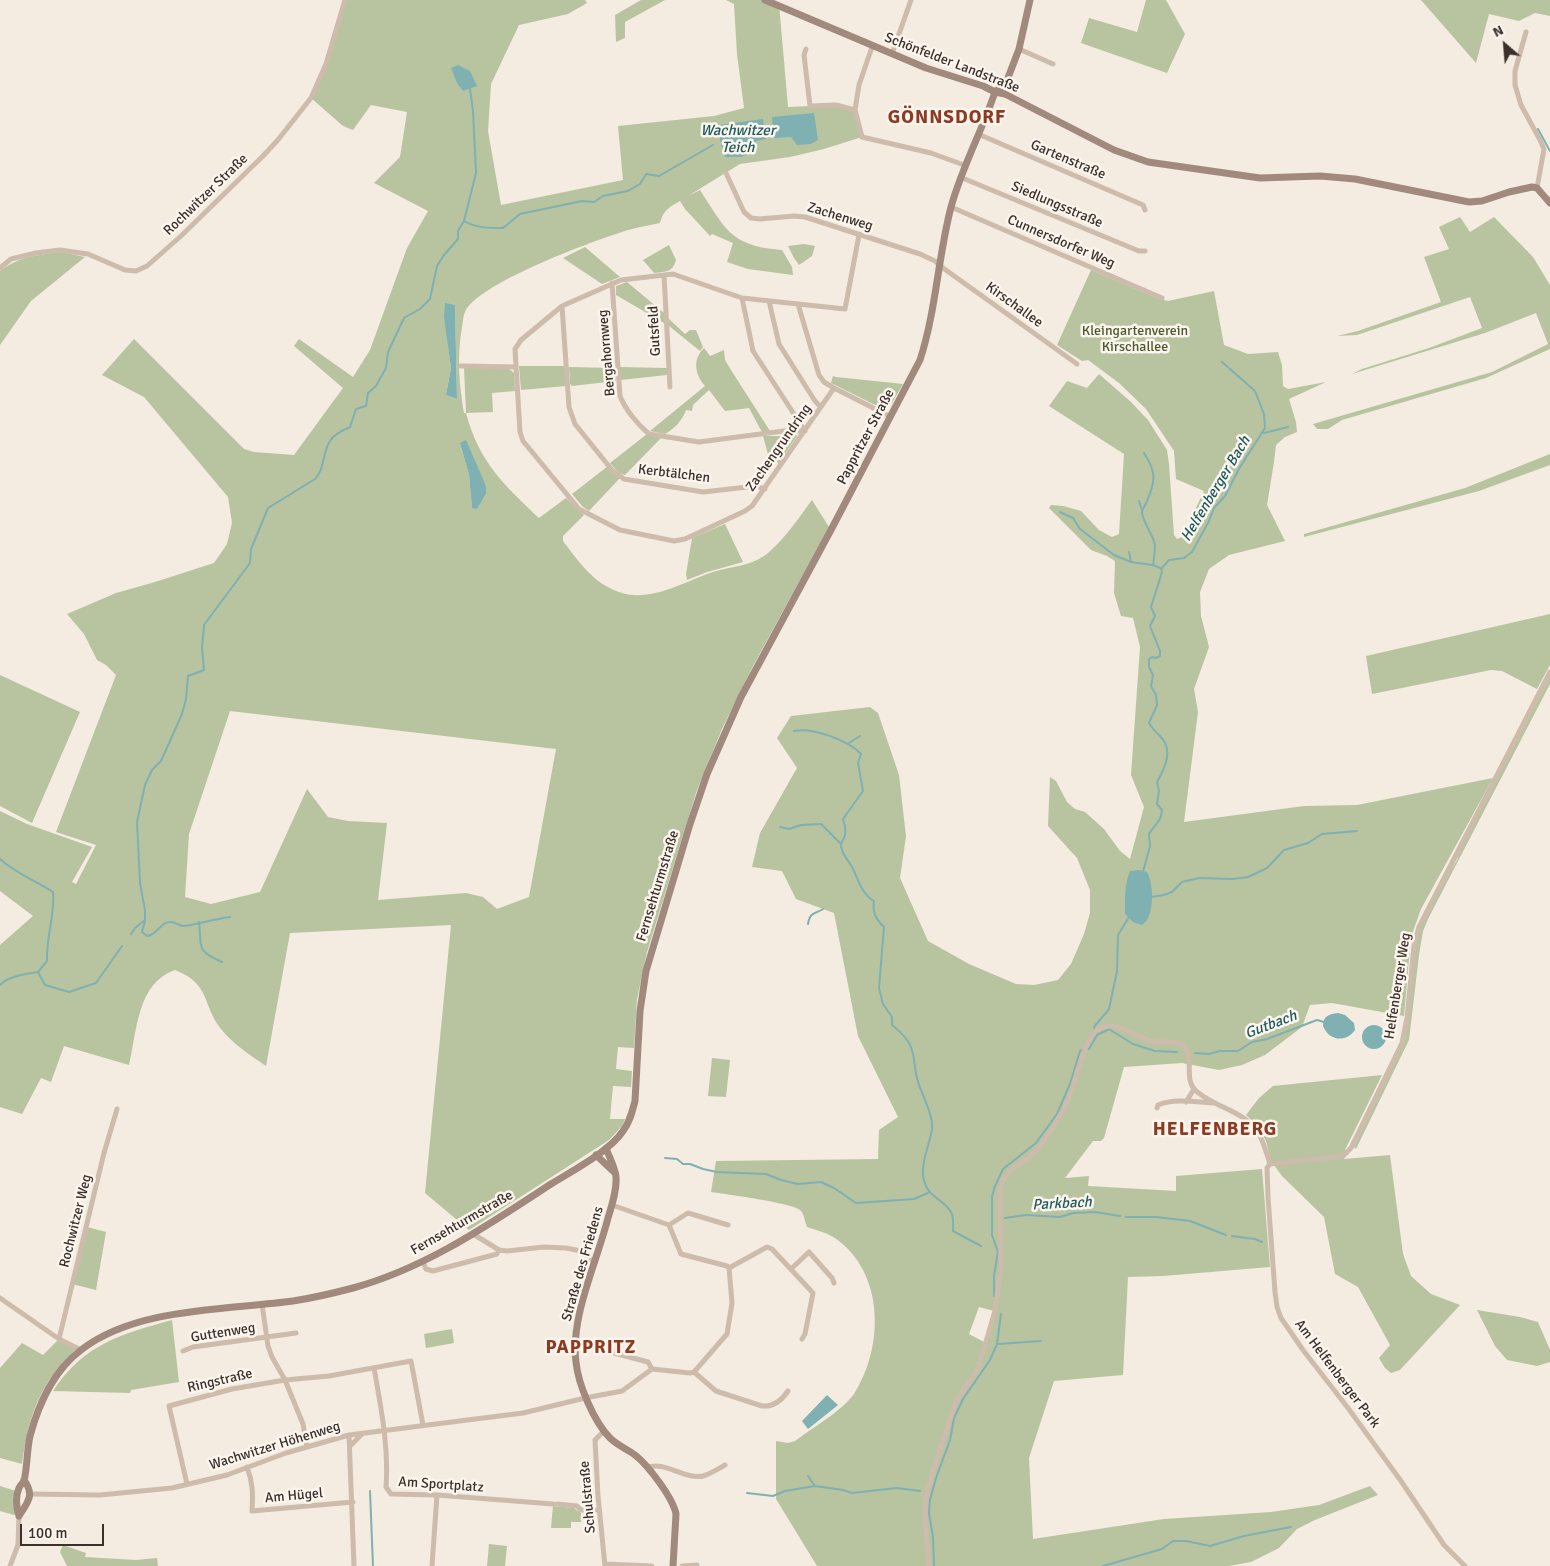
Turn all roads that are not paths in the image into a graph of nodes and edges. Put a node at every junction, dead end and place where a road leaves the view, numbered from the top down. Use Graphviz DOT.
graph roads {
  1 [pos="345,0"];
  2 [pos="766,0"];
  3 [pos="911,0"];
  4 [pos="1030,0"];
  5 [pos="1526,32"];
  6 [pos="1019,49"];
  7 [pos="806,50"];
  8 [pos="872,50"];
  9 [pos="892,54"];
  10 [pos="1053,64"];
  11 [pos="995,92"];
  12 [pos="855,110"];
  13 [pos="978,134"];
  14 [pos="964,165"];
  15 [pos="726,173"];
  16 [pos="960,176"];
  17 [pos="1537,188"];
  18 [pos="1550,203"];
  19 [pos="951,207"];
  20 [pos="1145,210"];
  21 [pos="859,235"];
  22 [pos="1145,251"];
  23 [pos="939,264"];
  24 [pos="0,268"];
  25 [pos="664,275"];
  26 [pos="612,283"];
  27 [pos="742,298"];
  28 [pos="1162,298"];
  29 [pos="769,301"];
  30 [pos="798,304"];
  31 [pos="562,306"];
  32 [pos="1077,364"];
  33 [pos="461,366"];
  34 [pos="516,367"];
  35 [pos="670,386"];
  36 [pos="834,388"];
  37 [pos="822,407"];
  38 [pos="891,418"];
  39 [pos="805,431"];
  40 [pos="764,489"];
  41 [pos="1550,672"];
  42 [pos="707,774"];
  43 [pos="1194,1089"];
  44 [pos="1186,1102"];
  45 [pos="1214,1103"];
  46 [pos="1156,1108"];
  47 [pos="117,1109"];
  48 [pos="606,1148"];
  49 [pos="596,1155"];
  50 [pos="1270,1164"];
  51 [pos="615,1173"];
  52 [pos="612,1204"];
  53 [pos="668,1225"];
  54 [pos="728,1226"];
  55 [pos="473,1234"];
  56 [pos="499,1250"];
  57 [pos="423,1262"];
  58 [pos="595,1263"];
  59 [pos="729,1268"];
  60 [pos="791,1269"];
  61 [pos="834,1283"];
  62 [pos="0,1298"];
  63 [pos="262,1304"];
  64 [pos="296,1333"];
  65 [pos="267,1337"];
  66 [pos="60,1339"];
  67 [pos="802,1339"];
  68 [pos="81,1350"];
  69 [pos="183,1351"];
  70 [pos="614,1353"];
  71 [pos="374,1368"];
  72 [pos="652,1369"];
  73 [pos="694,1372"];
  74 [pos="286,1380"];
  75 [pos="788,1391"];
  76 [pos="585,1398"];
  77 [pos="423,1425"];
  78 [pos="385,1431"];
  79 [pos="604,1431"];
  80 [pos="362,1433"];
  81 [pos="349,1435"];
  82 [pos="350,1446"];
  83 [pos="307,1447"];
  84 [pos="725,1465"];
  85 [pos="247,1467"];
  86 [pos="647,1468"];
  87 [pos="24,1480"];
  88 [pos="187,1484"];
  89 [pos="30,1494"];
  90 [pos="438,1495"];
  91 [pos="353,1502"];
  92 [pos="599,1510"];
  93 [pos="19,1516"];
  94 [pos="697,1564"];
  95 [pos="605,1565"];
  96 [pos="10,1566"];
  97 [pos="354,1566"];
  98 [pos="432,1566"];
  99 [pos="652,1566"];
  100 [pos="672,1566"];
  101 [pos="682,1566"];
  102 [pos="929,1566"];
  103 [pos="1465,1566"];
  1 -- 24 [label="street, Rochwitzer Straße"];
  2 -- 9 [label="street, Schönfelder Landstraße"];
  3 -- 9 [label="street"];
  4 -- 6 [label="street, Pappritzer Straße"];
  5 -- 17 [label="street"];
  6 -- 10 [label="street"];
  6 -- 11 [label="street, Pappritzer Straße"];
  7 -- 12 [label="street"];
  8 -- 12 [label="street"];
  9 -- 11 [label="street, Schönfelder Landstraße"];
  11 -- 13 [label="street, Pappritzer Straße"];
  11 -- 17 [label="street, Schönfelder Landstraße"];
  12 -- 14 [label="street"];
  13 -- 14 [label="street, Pappritzer Straße"];
  13 -- 20 [label="street, Gartenstraße"];
  14 -- 16 [label="street, Pappritzer Straße"];
  15 -- 21 [label="street, Zachenweg"];
  16 -- 19 [label="street, Pappritzer Straße"];
  16 -- 22 [label="street, Siedlungsstraße"];
  17 -- 18 [label="street"];
  19 -- 23 [label="street, Pappritzer Straße"];
  19 -- 28 [label="street, Cunnersdorfer Weg"];
  21 -- 23 [label="street, Zachenweg"];
  21 -- 30 [label="street, Zachengrundring"];
  23 -- 32 [label="street, Kirschallee"];
  23 -- 38 [label="street, Pappritzer Straße"];
  25 -- 26 [label="street, Zachengrundring"];
  25 -- 27 [label="street, Zachengrundring"];
  25 -- 35 [label="street, Gutsfeld"];
  26 -- 31 [label="street, Zachengrundring"];
  26 -- 39 [label="street, Bergahornweg"];
  27 -- 29 [label="street, Zachengrundring"];
  27 -- 39 [label="street"];
  29 -- 30 [label="street, Zachengrundring"];
  29 -- 37 [label="street"];
  30 -- 36 [label="street"];
  31 -- 34 [label="street, Zachengrundring"];
  31 -- 40 [label="street, Kerbtälchen"];
  33 -- 34 [label="street"];
  34 -- 40 [label="street, Zachengrundring"];
  36 -- 37 [label="street, Zachengrundring"];
  36 -- 38 [label="street"];
  37 -- 39 [label="street, Zachengrundring"];
  38 -- 42 [label="street, Pappritzer Straße"];
  39 -- 40 [label="street, Zachengrundring"];
  41 -- 50 [label="street, Helfenberger Weg"];
  42 -- 48 [label="street, Fernsehturmstraße"];
  43 -- 44 [label="street"];
  43 -- 45 [label="street, Am Helfenberger Park"];
  43 -- 102 [label="street"];
  44 -- 45 [label="street, Am Helfenberger Park"];
  44 -- 46 [label="street, Am Helfenberger Park"];
  45 -- 50 [label="street, Am Helfenberger Park"];
  47 -- 66 [label="street, Rochwitzer Weg"];
  48 -- 49 [label="street, Fernsehturmstraße"];
  48 -- 51 [label="street, Straße des Friedens"];
  49 -- 51 [label="street"];
  49 -- 55 [label="street, Fernsehturmstraße"];
  50 -- 103 [label="street, Am Helfenberger Park"];
  51 -- 52 [label="street, Straße des Friedens"];
  52 -- 53 [label="street"];
  52 -- 58 [label="street, Straße des Friedens"];
  53 -- 54 [label="street"];
  53 -- 59 [label="street"];
  55 -- 56 [label="street"];
  55 -- 57 [label="street, Fernsehturmstraße"];
  56 -- 57 [label="street"];
  56 -- 58 [label="street"];
  57 -- 63 [label="street, Fernsehturmstraße"];
  58 -- 76 [label="street, Straße des Friedens"];
  59 -- 60 [label="street"];
  59 -- 73 [label="street"];
  60 -- 61 [label="street"];
  60 -- 67 [label="street"];
  62 -- 66 [label="street"];
  63 -- 65 [label="street, Guttenweg"];
  63 -- 68 [label="street, Fernsehturmstraße"];
  64 -- 65 [label="street, Guttenweg"];
  65 -- 69 [label="street, Guttenweg"];
  65 -- 74 [label="street, Guttenweg"];
  66 -- 68 [label="street"];
  68 -- 87 [label="street, Fernsehturmstraße"];
  70 -- 72 [label="street"];
  71 -- 74 [label="street"];
  71 -- 77 [label="street"];
  71 -- 78 [label="street, Am Sportplatz"];
  72 -- 73 [label="street"];
  72 -- 76 [label="street, Wachwitzer Höhenweg"];
  73 -- 75 [label="street"];
  74 -- 83 [label="street"];
  74 -- 88 [label="street, Ringstraße"];
  76 -- 77 [label="street, Wachwitzer Höhenweg"];
  76 -- 79 [label="street, Straße des Friedens"];
  77 -- 78 [label="street, Wachwitzer Höhenweg"];
  78 -- 80 [label="street, Wachwitzer Höhenweg"];
  78 -- 90 [label="street, Am Sportplatz"];
  79 -- 86 [label="street, Straße des Friedens"];
  79 -- 92 [label="street, Schulstraße"];
  80 -- 81 [label="street, Wachwitzer Höhenweg"];
  80 -- 82 [label="street"];
  81 -- 82 [label="street"];
  81 -- 83 [label="street, Wachwitzer Höhenweg"];
  82 -- 91 [label="street"];
  83 -- 85 [label="street, Wachwitzer Höhenweg"];
  84 -- 86 [label="street"];
  85 -- 88 [label="street, Wachwitzer Höhenweg"];
  85 -- 91 [label="street, Am Hügel"];
  86 -- 100 [label="street, Straße des Friedens"];
  87 -- 89 [label="street"];
  87 -- 93 [label="street, Fernsehturmstraße"];
  88 -- 89 [label="street, Wachwitzer Höhenweg"];
  89 -- 93 [label="street"];
  90 -- 92 [label="street, Am Sportplatz"];
  90 -- 98 [label="street"];
  91 -- 97 [label="street"];
  92 -- 95 [label="street, Schulstraße"];
  93 -- 96 [label="street"];
  94 -- 101 [label="street"];
  95 -- 99 [label="street"];
}
